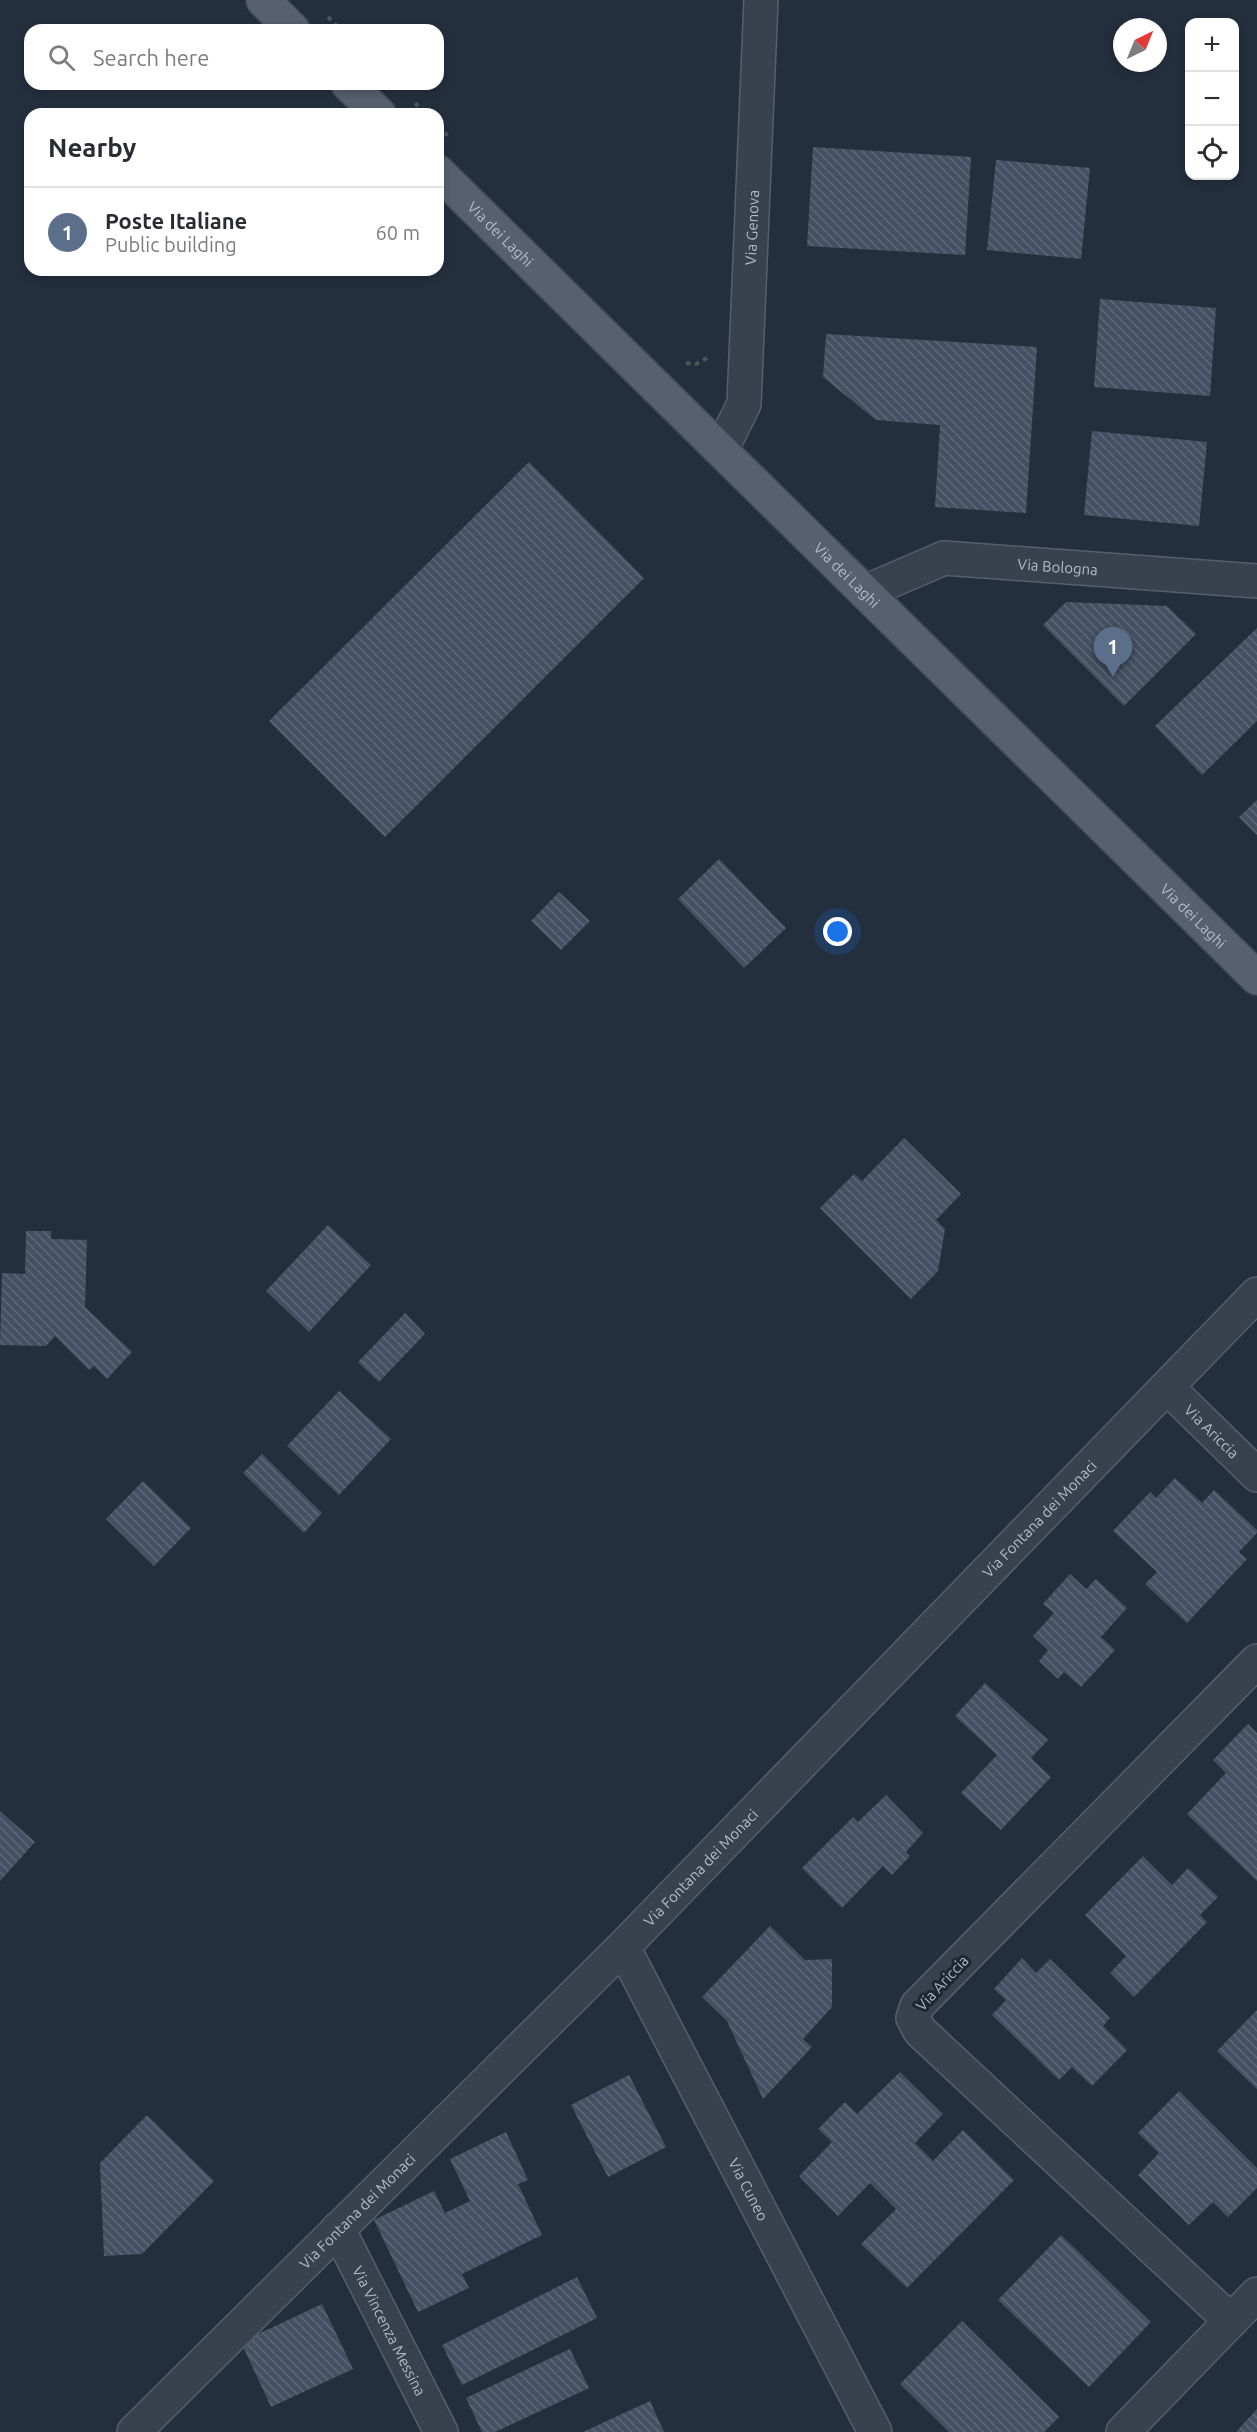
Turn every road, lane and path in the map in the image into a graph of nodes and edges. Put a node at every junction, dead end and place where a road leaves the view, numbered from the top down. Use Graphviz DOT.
graph roads {
  1 [pos="263,0"];
  2 [pos="761,0"];
  3 [pos="287,24"];
  4 [pos="354,90"];
  5 [pos="373,108"];
  6 [pos="444,178"];
  7 [pos="713,348"];
  8 [pos="679,363"];
  9 [pos="721,450"];
  10 [pos="1257,581"];
  11 [pos="865,592"];
  12 [pos="1257,978"];
  13 [pos="1257,1294"];
  14 [pos="1167,1386"];
  15 [pos="1257,1474"];
  16 [pos="1257,1661"];
  17 [pos="624,1947"];
  18 [pos="339,2229"];
  19 [pos="1257,2294"];
  20 [pos="1231,2321"];
  21 [pos="134,2432"];
  22 [pos="441,2432"];
  23 [pos="875,2432"];
  24 [pos="1123,2432"];
  1 -- 3 [label="main road"];
  2 -- 9 [label="street, Via Genova"];
  4 -- 5 [label="main road"];
  6 -- 9 [label="main road, Via dei Laghi"];
  7 -- 8 [label="path"];
  9 -- 11 [label="main road, Via dei Laghi"];
  10 -- 11 [label="street, Via Bologna"];
  11 -- 12 [label="main road, Via dei Laghi"];
  13 -- 14 [label="street, Via Fontana dei Monaci"];
  14 -- 15 [label="street, Via Ariccia"];
  14 -- 17 [label="street, Via Fontana dei Monaci"];
  16 -- 20 [label="street, Via Ariccia"];
  17 -- 18 [label="street, Via Fontana dei Monaci"];
  17 -- 23 [label="street, Via Cuneo"];
  18 -- 21 [label="street, Via Fontana dei Monaci"];
  18 -- 22 [label="street, Via Vincenza Messina"];
  19 -- 20 [label="street"];
  20 -- 24 [label="street"];
}
